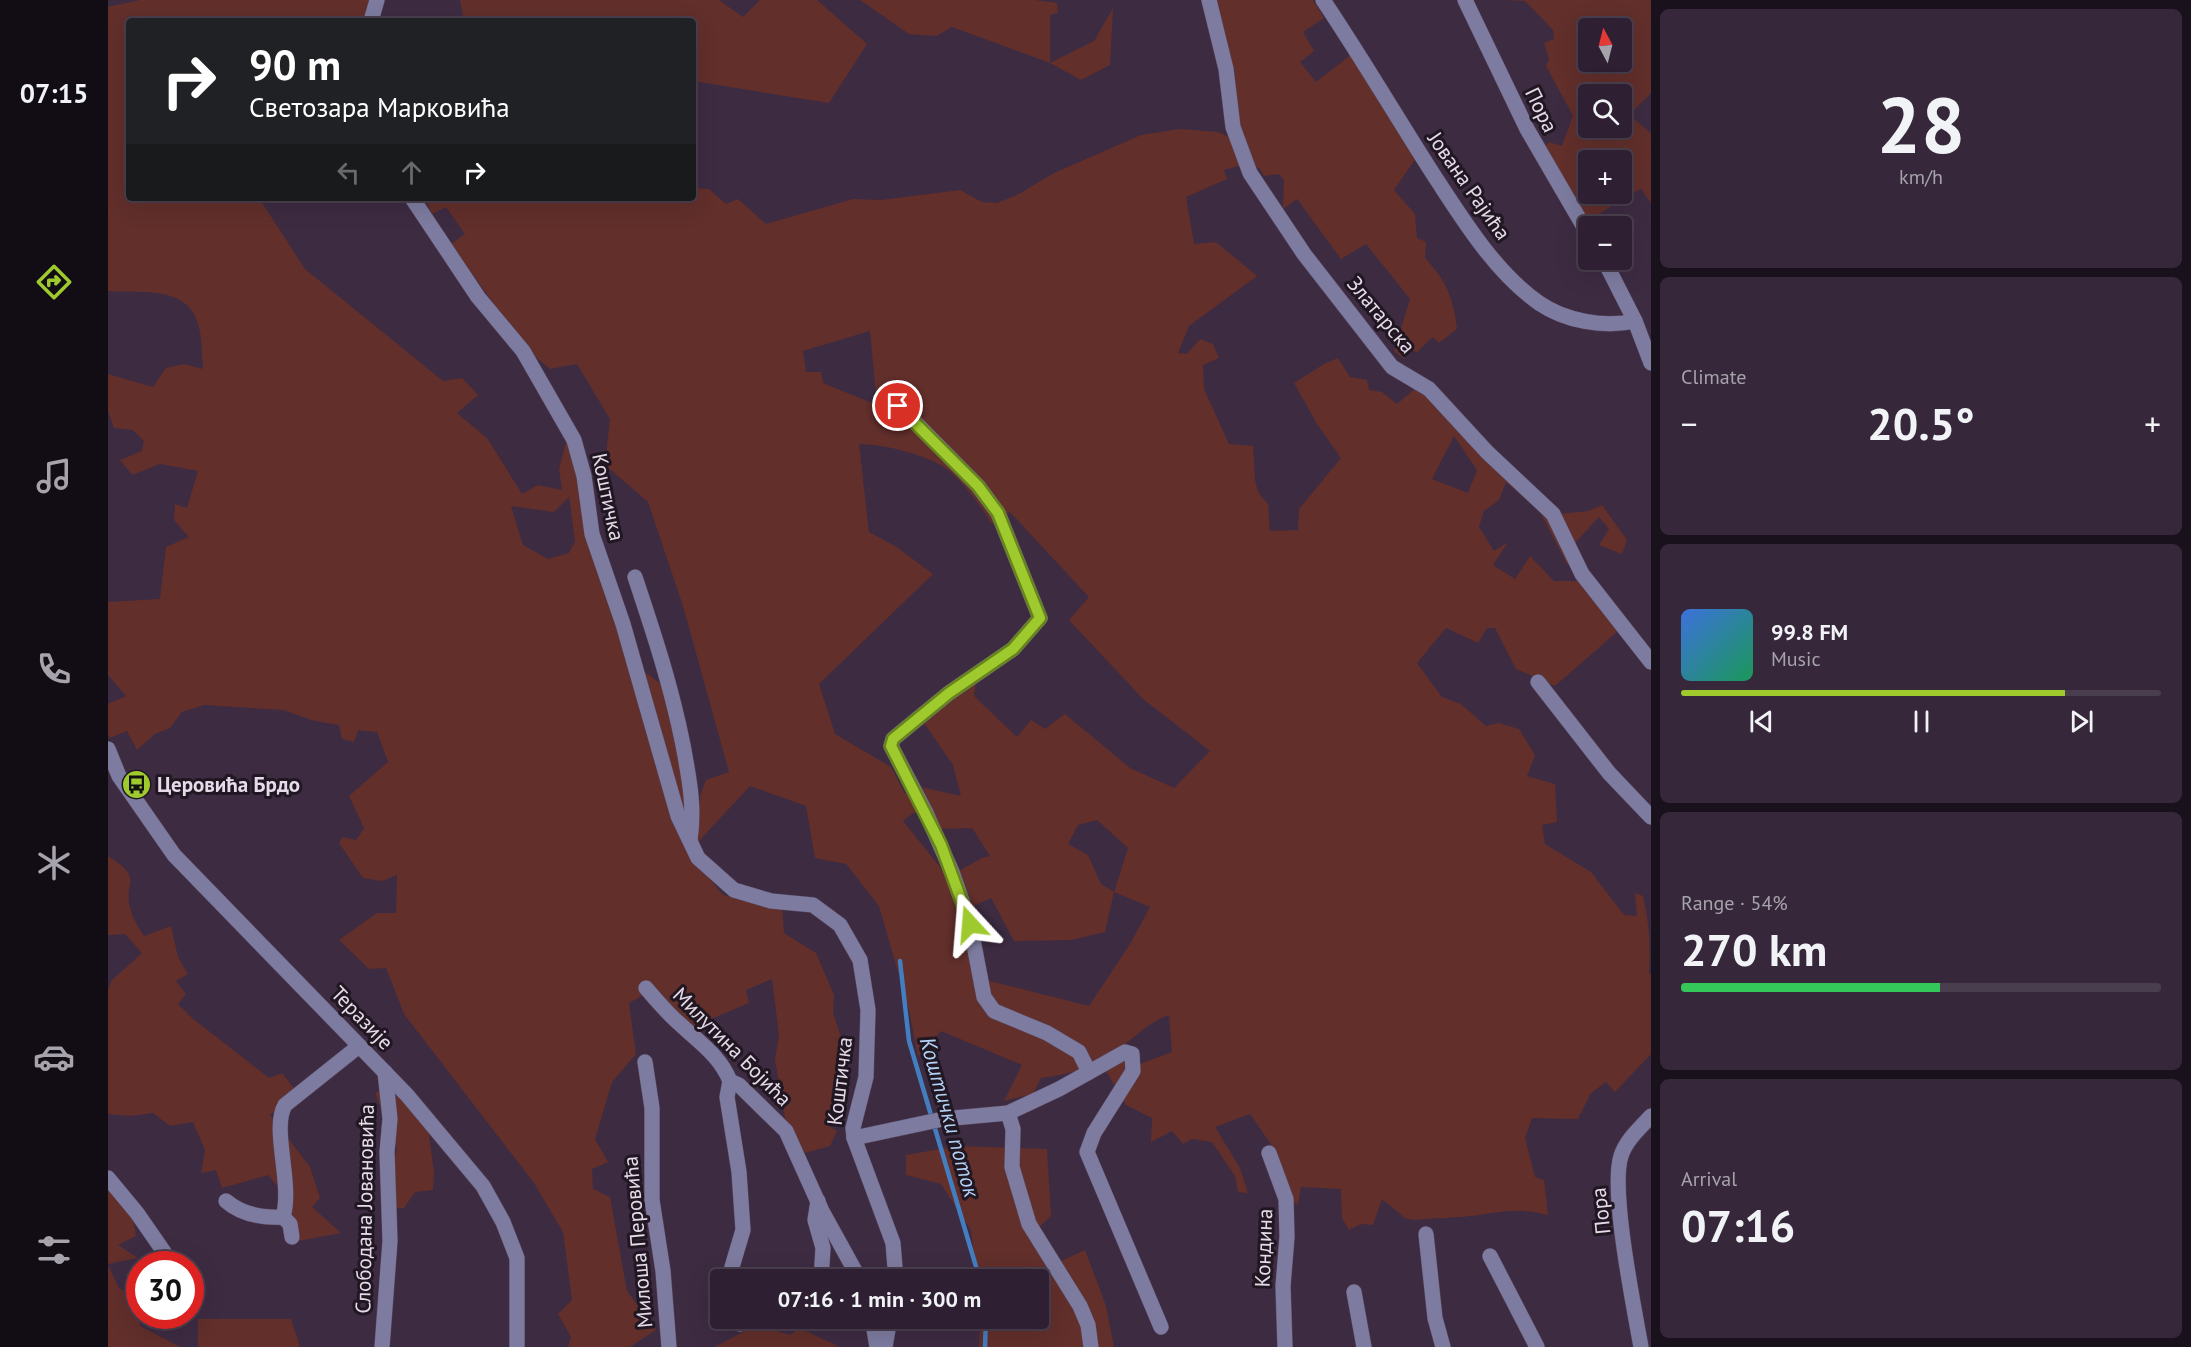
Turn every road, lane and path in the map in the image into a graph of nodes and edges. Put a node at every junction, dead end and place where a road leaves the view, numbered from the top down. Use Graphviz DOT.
graph roads {
  1 [pos="377,0"];
  2 [pos="1209,0"];
  3 [pos="1323,0"];
  4 [pos="1465,0"];
  5 [pos="372,18"];
  6 [pos="414,201"];
  7 [pos="1578,217"];
  8 [pos="1609,270"];
  9 [pos="1635,321"];
  10 [pos="1647,345"];
  11 [pos="1651,363"];
  12 [pos="898,406"];
  13 [pos="635,577"];
  14 [pos="1651,662"];
  15 [pos="1538,682"];
  16 [pos="108,749"];
  17 [pos="1651,817"];
  18 [pos="690,840"];
  19 [pos="646,988"];
  20 [pos="359,1046"];
  21 [pos="645,1062"];
  22 [pos="385,1072"];
  23 [pos="1089,1072"];
  24 [pos="730,1081"];
  25 [pos="1008,1113"];
  26 [pos="1651,1116"];
  27 [pos="854,1138"];
  28 [pos="1269,1153"];
  29 [pos="108,1178"];
  30 [pos="226,1200"];
  31 [pos="818,1201"];
  32 [pos="283,1217"];
  33 [pos="1426,1234"];
  34 [pos="292,1237"];
  35 [pos="163,1251"];
  36 [pos="1490,1256"];
  37 [pos="732,1269"];
  38 [pos="822,1269"];
  39 [pos="854,1269"];
  40 [pos="895,1269"];
  41 [pos="1354,1292"];
  42 [pos="1161,1327"];
  43 [pos="874,1329"];
  44 [pos="888,1329"];
  45 [pos="382,1347"];
  46 [pos="517,1347"];
  47 [pos="669,1347"];
  48 [pos="877,1347"];
  49 [pos="885,1347"];
  50 [pos="1091,1347"];
  51 [pos="1285,1347"];
  52 [pos="1364,1347"];
  53 [pos="1443,1347"];
  54 [pos="1537,1347"];
  55 [pos="1641,1347"];
  1 -- 5 [label="street"];
  2 -- 14 [label="street, Златарска"];
  3 -- 9 [label="street, Јована Рајића"];
  4 -- 7 [label="street, Пора"];
  6 -- 18 [label="street, Коштичка"];
  8 -- 9 [label="street"];
  9 -- 10 [label="street"];
  10 -- 11 [label="street"];
  12 -- 23 [label="street"];
  13 -- 18 [label="street"];
  15 -- 17 [label="street"];
  16 -- 20 [label="street, Теразије"];
  18 -- 27 [label="street, Коштичка"];
  19 -- 24 [label="street, Милутина Бојића"];
  20 -- 22 [label="street, Теразије"];
  20 -- 32 [label="street"];
  21 -- 47 [label="street, Милоша Перовића"];
  22 -- 45 [label="street, Слободана Јовановића"];
  22 -- 46 [label="street, Теразије"];
  23 -- 25 [label="street"];
  23 -- 42 [label="street"];
  24 -- 31 [label="street, Милутина Бојића"];
  24 -- 37 [label="street"];
  25 -- 27 [label="street"];
  25 -- 50 [label="street"];
  26 -- 55 [label="street, Пора"];
  27 -- 40 [label="street, Коштичка"];
  28 -- 51 [label="street, Кондина"];
  29 -- 35 [label="street"];
  30 -- 32 [label="street"];
  31 -- 38 [label="street, Милутина Бојића"];
  31 -- 39 [label="street, Милутина Бојића"];
  32 -- 34 [label="street"];
  33 -- 53 [label="street"];
  36 -- 54 [label="street"];
  41 -- 52 [label="street"];
  43 -- 48 [label="street"];
  44 -- 49 [label="street"];
}
